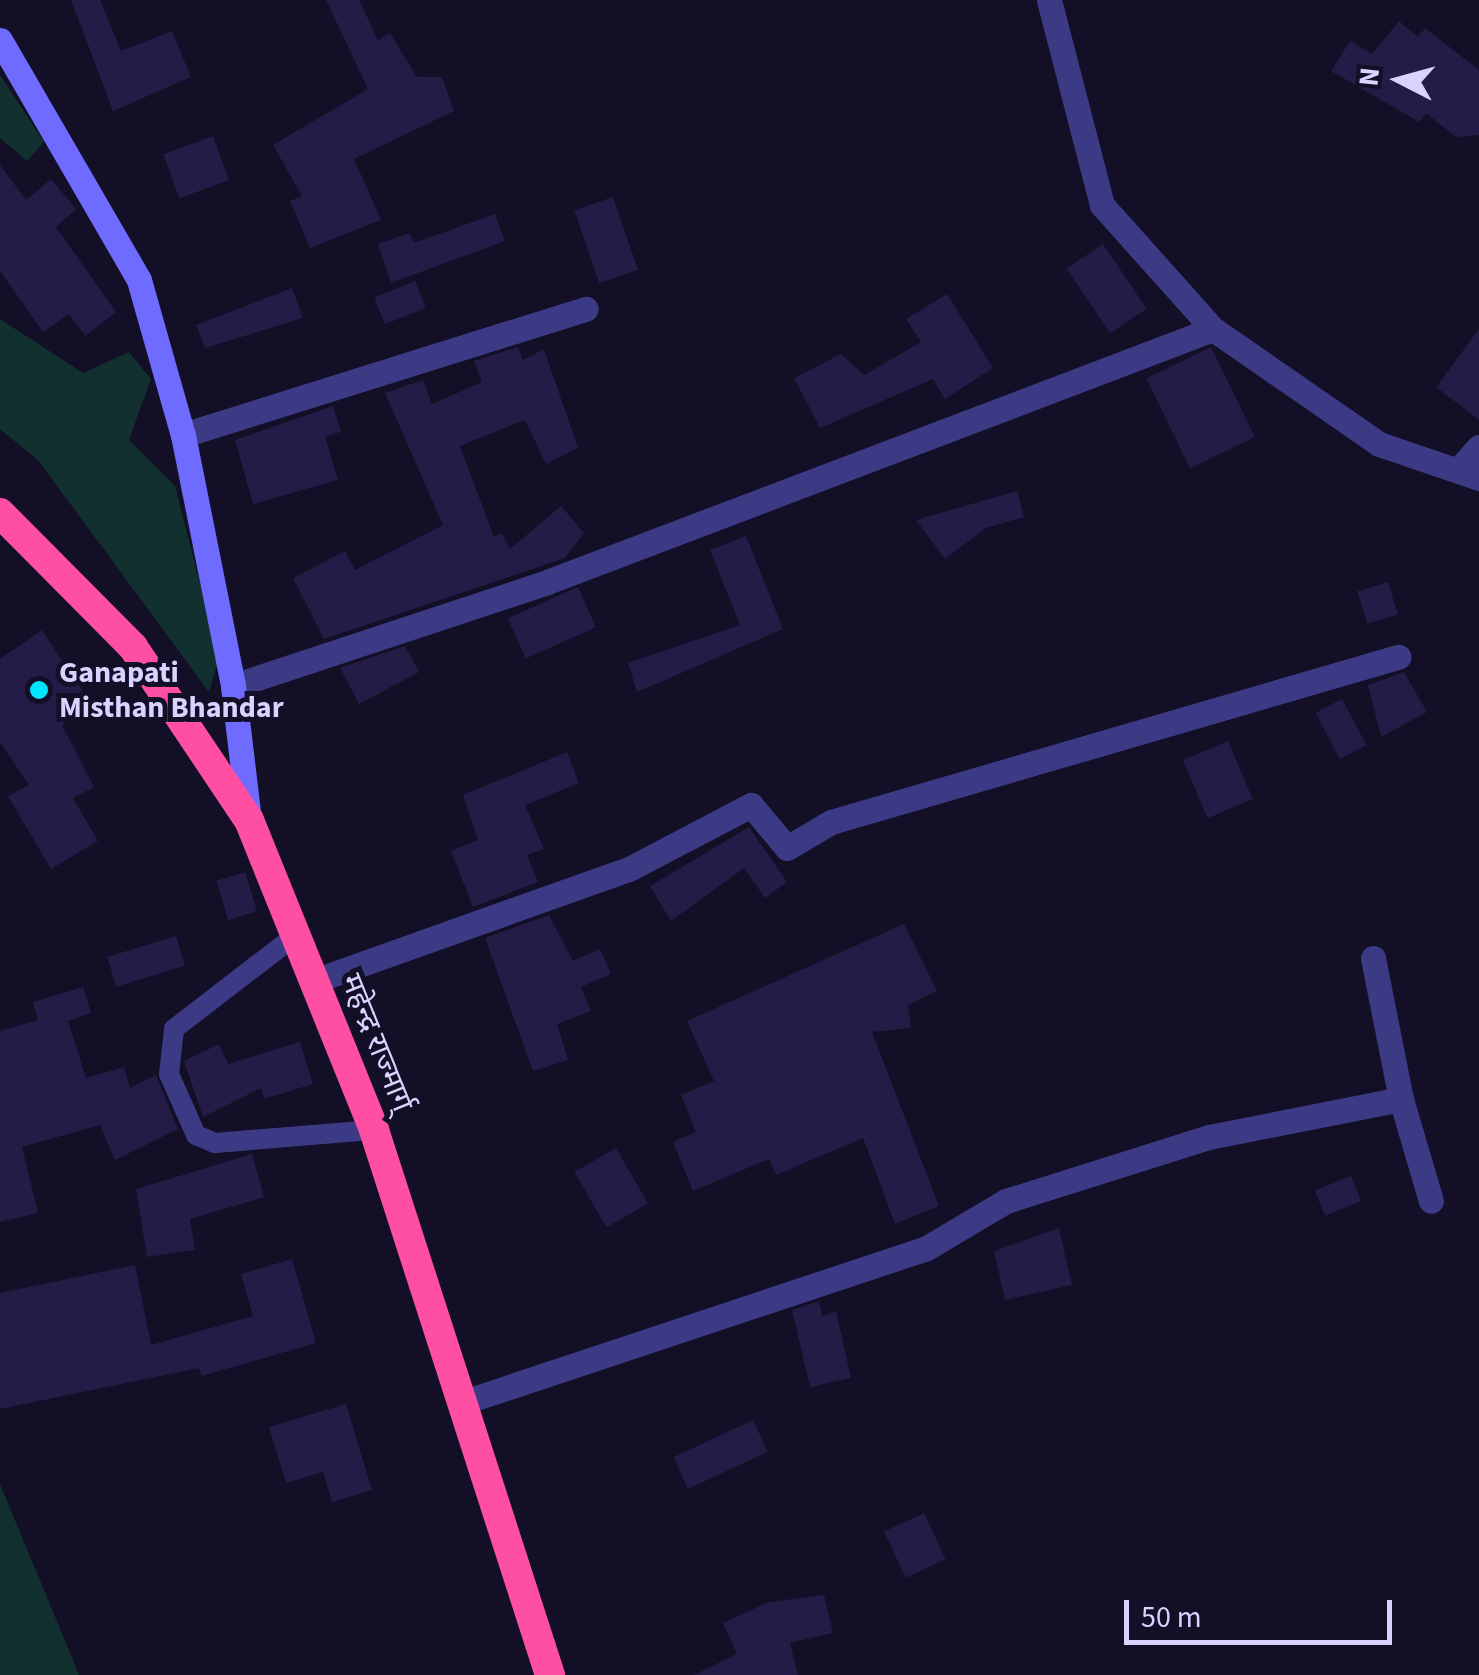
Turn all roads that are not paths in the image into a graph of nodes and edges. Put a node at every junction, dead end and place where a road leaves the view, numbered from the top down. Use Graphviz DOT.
graph roads {
  1 [pos="1049,0"];
  2 [pos="0,40"];
  3 [pos="586,310"];
  4 [pos="1213,329"];
  5 [pos="184,435"];
  6 [pos="1479,447"];
  7 [pos="1469,474"];
  8 [pos="0,512"];
  9 [pos="1398,657"];
  10 [pos="233,686"];
  11 [pos="249,820"];
  12 [pos="292,938"];
  13 [pos="1373,958"];
  14 [pos="314,981"];
  15 [pos="1401,1099"];
  16 [pos="374,1130"];
  17 [pos="1431,1201"];
  18 [pos="464,1402"];
  19 [pos="550,1675"];
  1 -- 4 [label="street"];
  2 -- 5 [label="street"];
  3 -- 5 [label="street"];
  4 -- 7 [label="street"];
  4 -- 10 [label="street"];
  5 -- 10 [label="street"];
  6 -- 7 [label="street"];
  8 -- 11 [label="highway, महेन्द्र राज्मार्ग्"];
  9 -- 14 [label="street"];
  10 -- 11 [label="street"];
  11 -- 12 [label="highway, महेन्द्र राज्मार्ग्"];
  12 -- 14 [label="highway, महेन्द्र राज्मार्ग्"];
  12 -- 16 [label="lane"];
  13 -- 15 [label="street"];
  14 -- 16 [label="highway, महेन्द्र राज्मार्ग्"];
  15 -- 17 [label="street"];
  15 -- 18 [label="street"];
  16 -- 18 [label="highway, महेन्द्र राज्मार्ग्"];
  18 -- 19 [label="highway, महेन्द्र राज्मार्ग्"];
}
